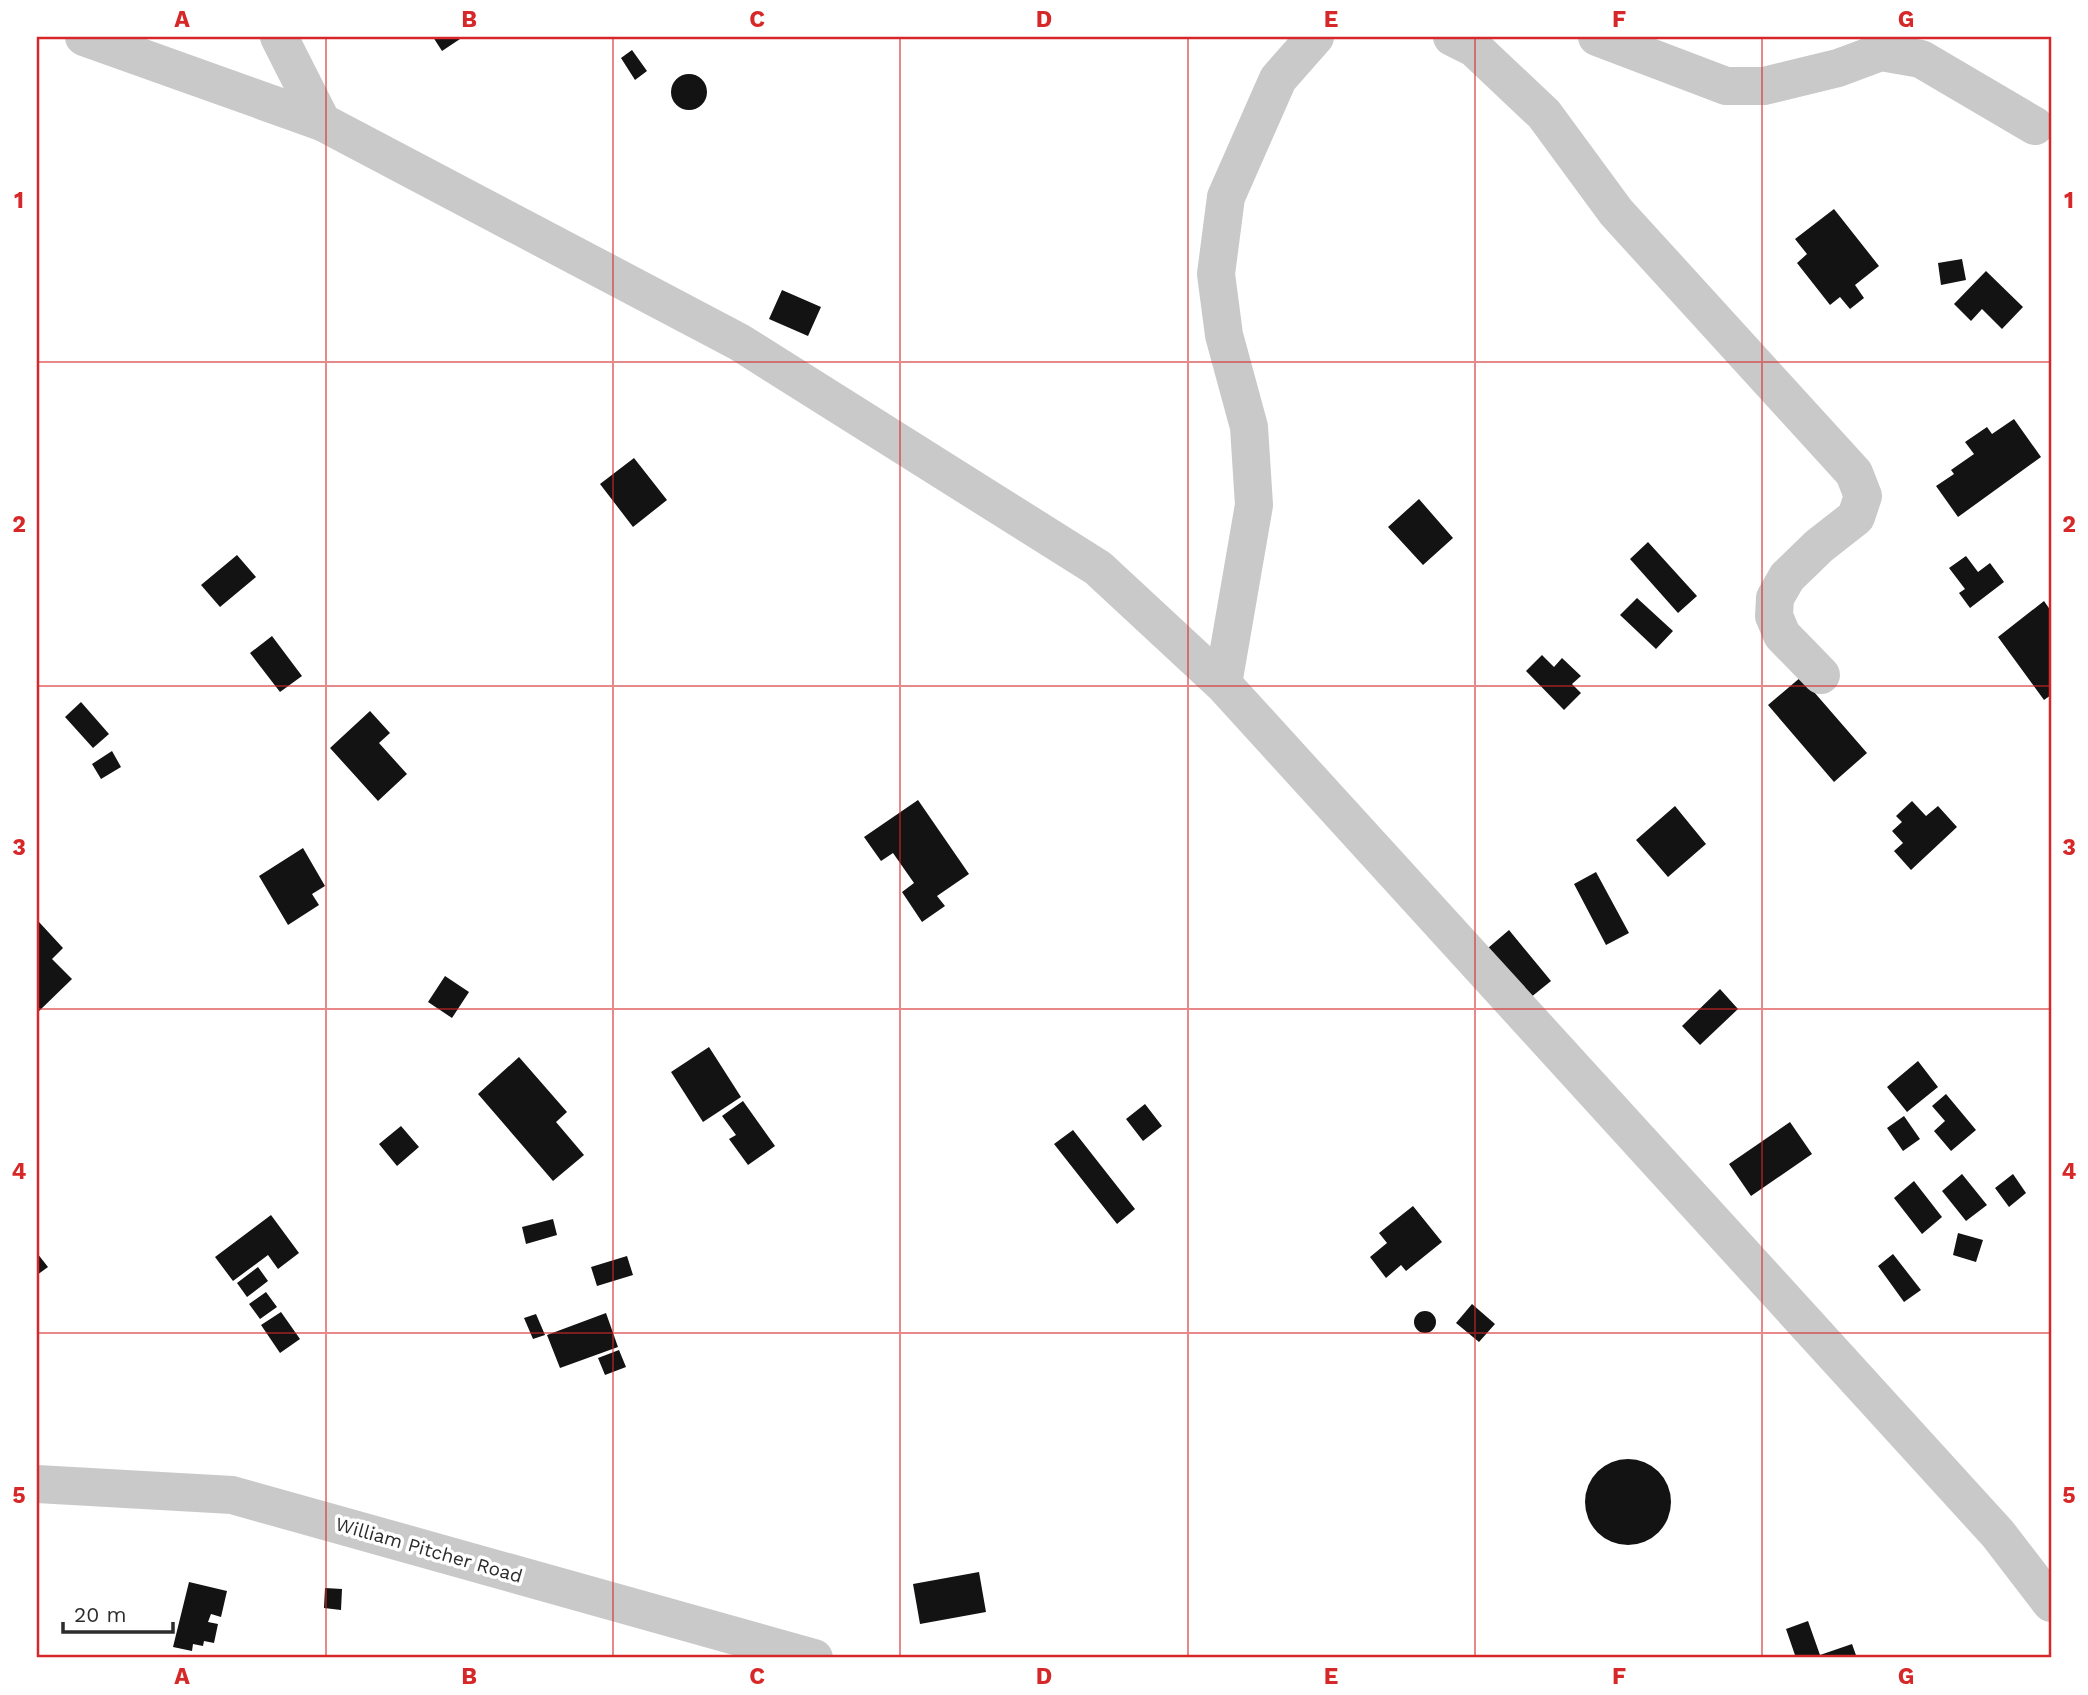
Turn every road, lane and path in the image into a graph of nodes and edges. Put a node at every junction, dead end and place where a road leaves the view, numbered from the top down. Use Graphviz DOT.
graph roads {
  1 [pos="83,37"];
  2 [pos="279,37"];
  3 [pos="1315,37"];
  4 [pos="1452,37"];
  5 [pos="1597,37"];
  6 [pos="322,122"];
  7 [pos="2035,126"];
  8 [pos="1821,675"];
  9 [pos="1223,684"];
  10 [pos="37,1484"];
  11 [pos="2051,1603"];
  12 [pos="814,1658"];
  1 -- 6 [label="street"];
  2 -- 6 [label="street"];
  3 -- 9 [label="street"];
  4 -- 8 [label="street"];
  5 -- 7 [label="street"];
  6 -- 9 [label="street"];
  9 -- 11 [label="street"];
  10 -- 12 [label="street, William Pitcher Road"];
}
